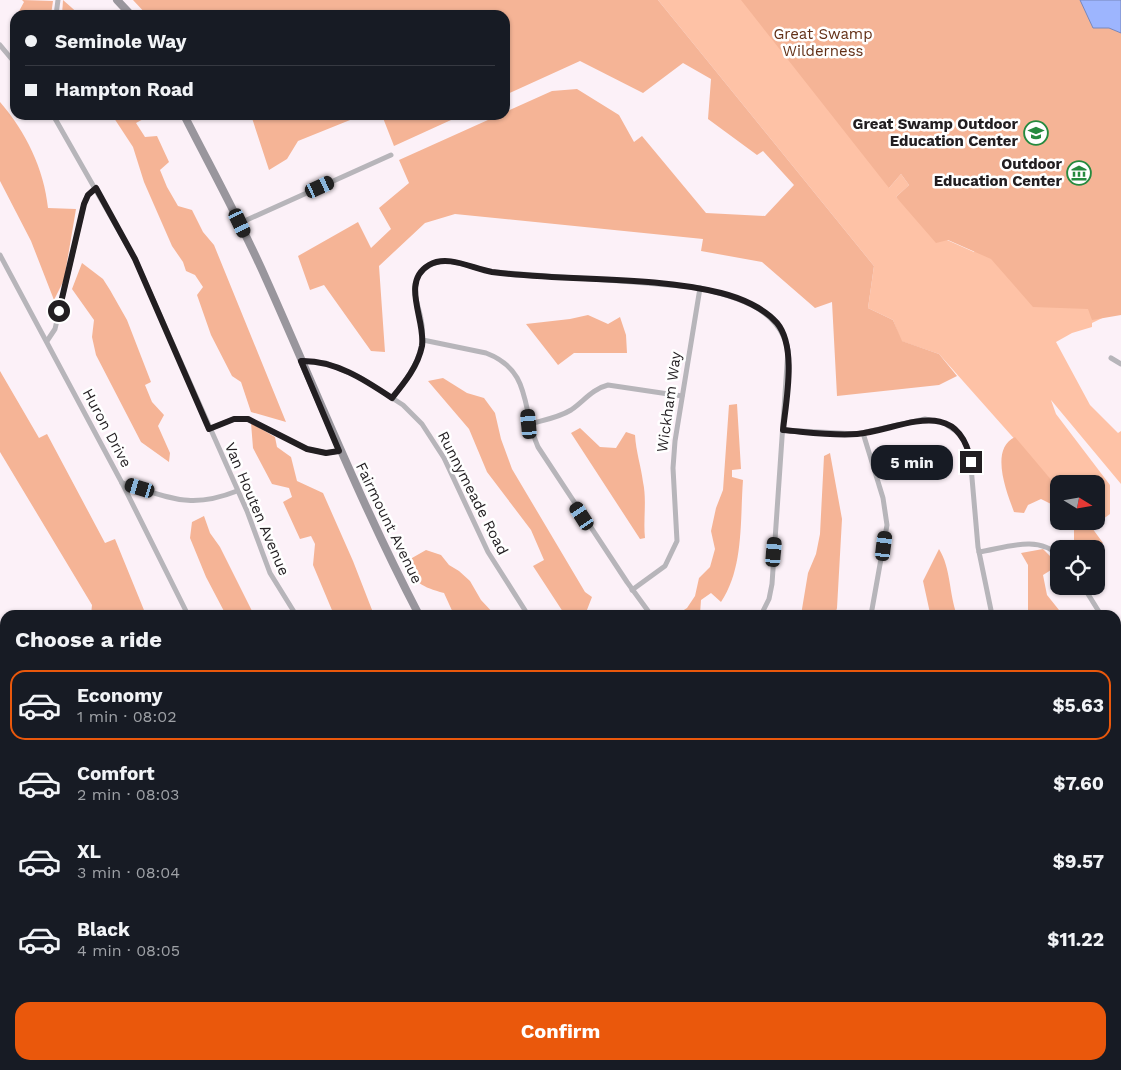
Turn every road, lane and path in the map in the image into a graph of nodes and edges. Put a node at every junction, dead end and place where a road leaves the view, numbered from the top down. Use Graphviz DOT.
graph roads {
  1 [pos="117,0"];
  2 [pos="126,10"];
  3 [pos="0,45"];
  4 [pos="10,57"];
  5 [pos="56,120"];
  6 [pos="187,120"];
  7 [pos="391,155"];
  8 [pos="96,188"];
  9 [pos="240,223"];
  10 [pos="0,255"];
  11 [pos="700,288"];
  12 [pos="423,340"];
  13 [pos="47,341"];
  14 [pos="1111,358"];
  15 [pos="301,361"];
  16 [pos="1121,364"];
  17 [pos="682,396"];
  18 [pos="392,398"];
  19 [pos="529,424"];
  20 [pos="209,429"];
  21 [pos="783,430"];
  22 [pos="863,433"];
  23 [pos="339,451"];
  24 [pos="122,483"];
  25 [pos="237,491"];
  26 [pos="1050,550"];
  27 [pos="979,552"];
  28 [pos="632,590"];
  29 [pos="1088,595"];
  30 [pos="186,610"];
  31 [pos="293,610"];
  32 [pos="416,610"];
  33 [pos="525,610"];
  34 [pos="647,610"];
  35 [pos="764,610"];
  36 [pos="872,610"];
  37 [pos="991,610"];
  38 [pos="1098,610"];
  1 -- 2 [label="main road"];
  3 -- 4 [label="street"];
  5 -- 8 [label="street, Van Houten Avenue"];
  6 -- 9 [label="main road, Fairmount Avenue"];
  7 -- 9 [label="street"];
  8 -- 13 [label="street"];
  8 -- 20 [label="street, Van Houten Avenue"];
  9 -- 15 [label="main road, Fairmount Avenue"];
  10 -- 13 [label="street, Huron Drive"];
  11 -- 12 [label="street"];
  11 -- 17 [label="street, Wickham Way"];
  11 -- 21 [label="street"];
  12 -- 18 [label="street"];
  12 -- 19 [label="street"];
  13 -- 24 [label="street, Huron Drive"];
  14 -- 16 [label="street"];
  15 -- 18 [label="street, Runnymeade Road"];
  15 -- 23 [label="main road, Fairmount Avenue"];
  17 -- 19 [label="street"];
  17 -- 28 [label="street, Wickham Way"];
  18 -- 33 [label="street, Runnymeade Road"];
  19 -- 28 [label="street"];
  20 -- 23 [label="street"];
  20 -- 25 [label="street, Van Houten Avenue"];
  21 -- 22 [label="street"];
  21 -- 35 [label="street"];
  22 -- 27 [label="street"];
  22 -- 36 [label="street"];
  23 -- 32 [label="main road, Fairmount Avenue"];
  24 -- 25 [label="street"];
  24 -- 30 [label="street, Huron Drive"];
  25 -- 31 [label="street, Van Houten Avenue"];
  26 -- 27 [label="street"];
  27 -- 37 [label="street"];
  28 -- 34 [label="street"];
  29 -- 38 [label="street"];
}
